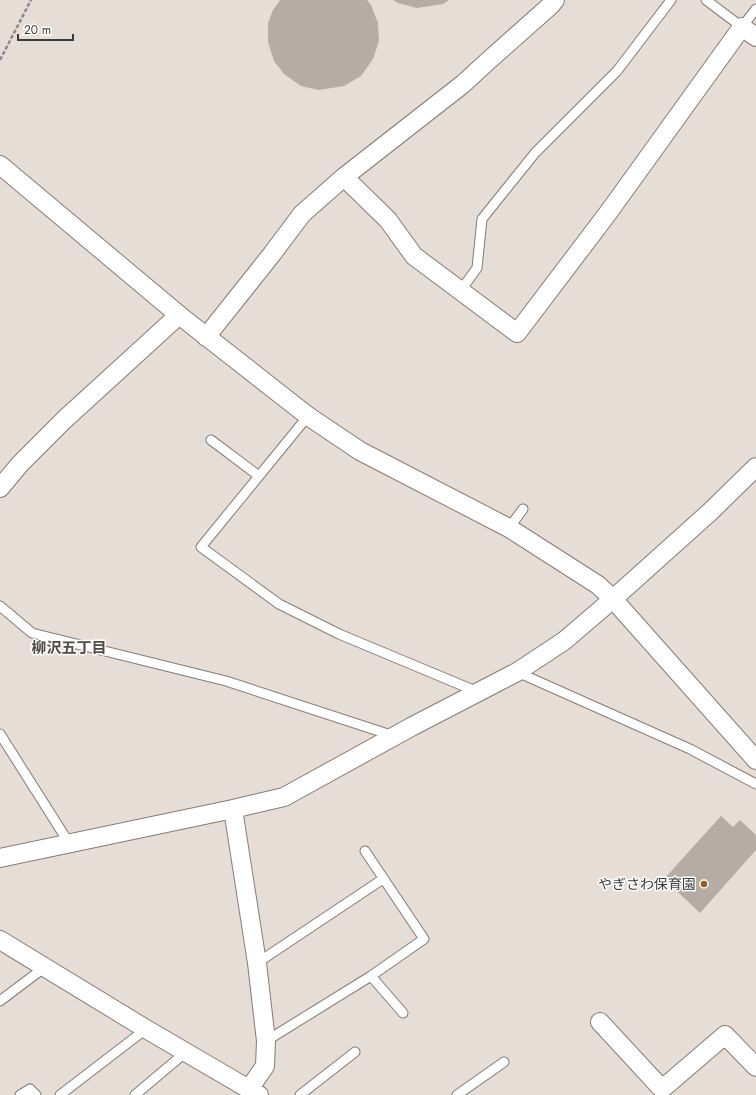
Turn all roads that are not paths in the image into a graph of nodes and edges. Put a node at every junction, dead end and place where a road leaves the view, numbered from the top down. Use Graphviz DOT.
graph roads {
  1 [pos="555,0"];
  2 [pos="671,0"];
  3 [pos="706,0"];
  4 [pos="756,9"];
  5 [pos="749,32"];
  6 [pos="0,165"];
  7 [pos="344,177"];
  8 [pos="461,290"];
  9 [pos="179,315"];
  10 [pos="206,337"];
  11 [pos="308,416"];
  12 [pos="211,440"];
  13 [pos="755,471"];
  14 [pos="259,476"];
  15 [pos="0,488"];
  16 [pos="523,509"];
  17 [pos="509,528"];
  18 [pos="613,599"];
  19 [pos="0,606"];
  20 [pos="516,672"];
  21 [pos="478,692"];
  22 [pos="0,734"];
  23 [pos="394,736"];
  24 [pos="756,760"];
  25 [pos="756,784"];
  26 [pos="233,809"];
  27 [pos="69,843"];
  28 [pos="365,851"];
  29 [pos="0,858"];
  30 [pos="383,878"];
  31 [pos="0,940"];
  32 [pos="256,963"];
  33 [pos="45,967"];
  34 [pos="371,976"];
  35 [pos="0,1001"];
  36 [pos="403,1013"];
  37 [pos="600,1022"];
  38 [pos="146,1029"];
  39 [pos="266,1041"];
  40 [pos="186,1052"];
  41 [pos="355,1052"];
  42 [pos="504,1062"];
  43 [pos="756,1067"];
  44 [pos="254,1092"];
  45 [pos="20,1095"];
  46 [pos="36,1095"];
  47 [pos="60,1095"];
  48 [pos="135,1095"];
  49 [pos="300,1095"];
  50 [pos="457,1095"];
  1 -- 7 [label="street"];
  2 -- 8 [label="lane"];
  3 -- 5 [label="lane"];
  4 -- 5 [label="lane"];
  5 -- 8 [label="street"];
  6 -- 9 [label="street"];
  7 -- 8 [label="street"];
  7 -- 10 [label="street"];
  9 -- 10 [label="street"];
  9 -- 15 [label="street"];
  10 -- 11 [label="street"];
  11 -- 14 [label="lane"];
  11 -- 17 [label="street"];
  12 -- 14 [label="lane"];
  13 -- 18 [label="street"];
  14 -- 21 [label="lane"];
  16 -- 17 [label="lane"];
  17 -- 18 [label="street"];
  18 -- 20 [label="street"];
  18 -- 24 [label="street"];
  19 -- 23 [label="lane"];
  20 -- 21 [label="street"];
  20 -- 25 [label="lane"];
  21 -- 23 [label="street"];
  22 -- 27 [label="lane"];
  23 -- 26 [label="street"];
  26 -- 27 [label="street"];
  26 -- 32 [label="street"];
  27 -- 29 [label="street"];
  28 -- 30 [label="lane"];
  30 -- 32 [label="lane"];
  30 -- 34 [label="lane"];
  31 -- 33 [label="street"];
  32 -- 39 [label="street"];
  33 -- 35 [label="lane"];
  33 -- 38 [label="street"];
  34 -- 36 [label="lane"];
  34 -- 39 [label="lane"];
  37 -- 43 [label="street"];
  38 -- 40 [label="street"];
  38 -- 47 [label="lane"];
  39 -- 44 [label="street"];
  40 -- 44 [label="street"];
  40 -- 48 [label="lane"];
  41 -- 49 [label="lane"];
  42 -- 50 [label="lane"];
  45 -- 46 [label="lane"];
}
